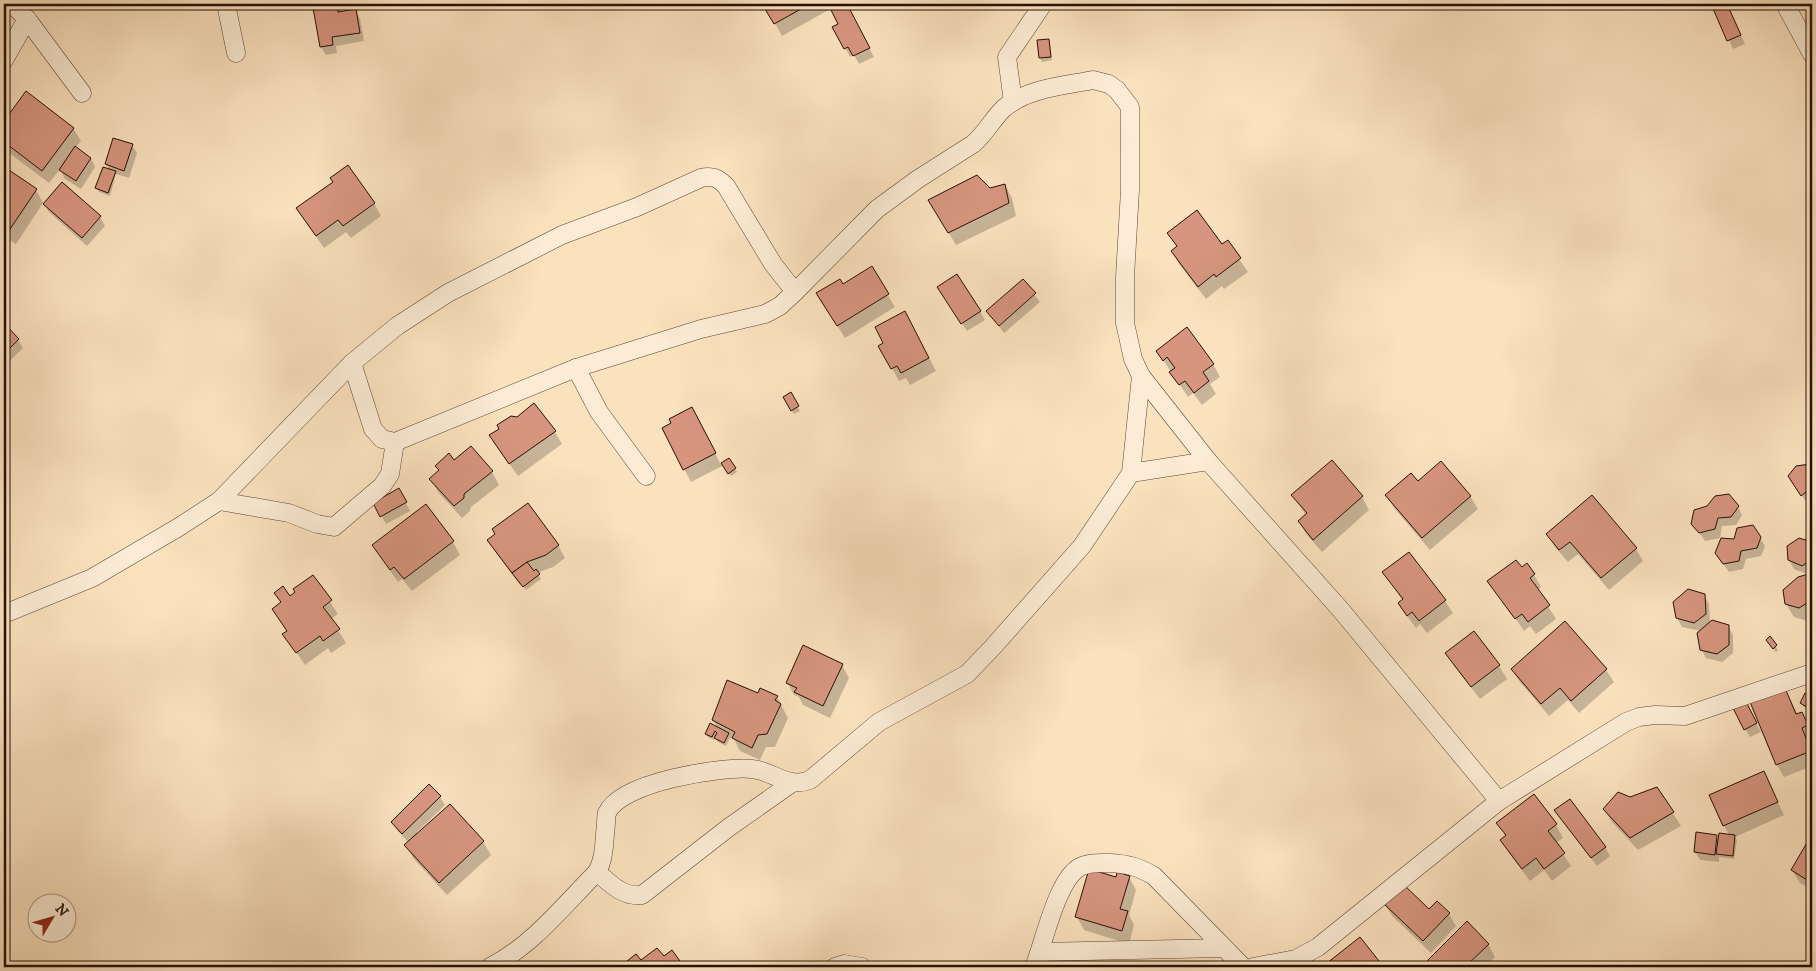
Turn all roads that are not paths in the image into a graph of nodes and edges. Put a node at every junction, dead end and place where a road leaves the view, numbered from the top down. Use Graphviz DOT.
graph roads {
  1 [pos="12,4"];
  2 [pos="226,4"];
  3 [pos="1043,4"];
  4 [pos="1785,4"];
  5 [pos="27,19"];
  6 [pos="236,52"];
  7 [pos="1812,54"];
  8 [pos="4,60"];
  9 [pos="82,93"];
  10 [pos="1013,102"];
  11 [pos="796,292"];
  12 [pos="352,363"];
  13 [pos="576,368"];
  14 [pos="1141,376"];
  15 [pos="395,442"];
  16 [pos="1208,461"];
  17 [pos="1130,473"];
  18 [pos="646,476"];
  19 [pos="219,501"];
  20 [pos="4,614"];
  21 [pos="1812,673"];
  22 [pos="792,783"];
  23 [pos="1499,801"];
  24 [pos="596,872"];
  25 [pos="1224,948"];
  26 [pos="1037,960"];
  27 [pos="490,967"];
  28 [pos="835,967"];
  29 [pos="862,967"];
  30 [pos="1243,967"];
  31 [pos="1252,967"];
  1 -- 5 [label="street"];
  2 -- 6 [label="street"];
  3 -- 10 [label="street"];
  4 -- 7 [label="street"];
  5 -- 8 [label="street"];
  5 -- 9 [label="street"];
  10 -- 11 [label="street"];
  10 -- 14 [label="street"];
  11 -- 12 [label="street"];
  11 -- 13 [label="street"];
  12 -- 15 [label="street"];
  12 -- 19 [label="street"];
  13 -- 15 [label="street"];
  13 -- 18 [label="street"];
  14 -- 16 [label="street"];
  14 -- 17 [label="street"];
  15 -- 19 [label="street"];
  16 -- 17 [label="street"];
  16 -- 23 [label="street"];
  17 -- 22 [label="street"];
  19 -- 20 [label="street"];
  21 -- 23 [label="street"];
  22 -- 24 [label="street"];
  22 -- 24 [label="street"];
  23 -- 31 [label="street"];
  24 -- 27 [label="street"];
  25 -- 26 [label="street"];
  25 -- 26 [label="street"];
  25 -- 30 [label="street"];
  28 -- 29 [label="street"];
}
